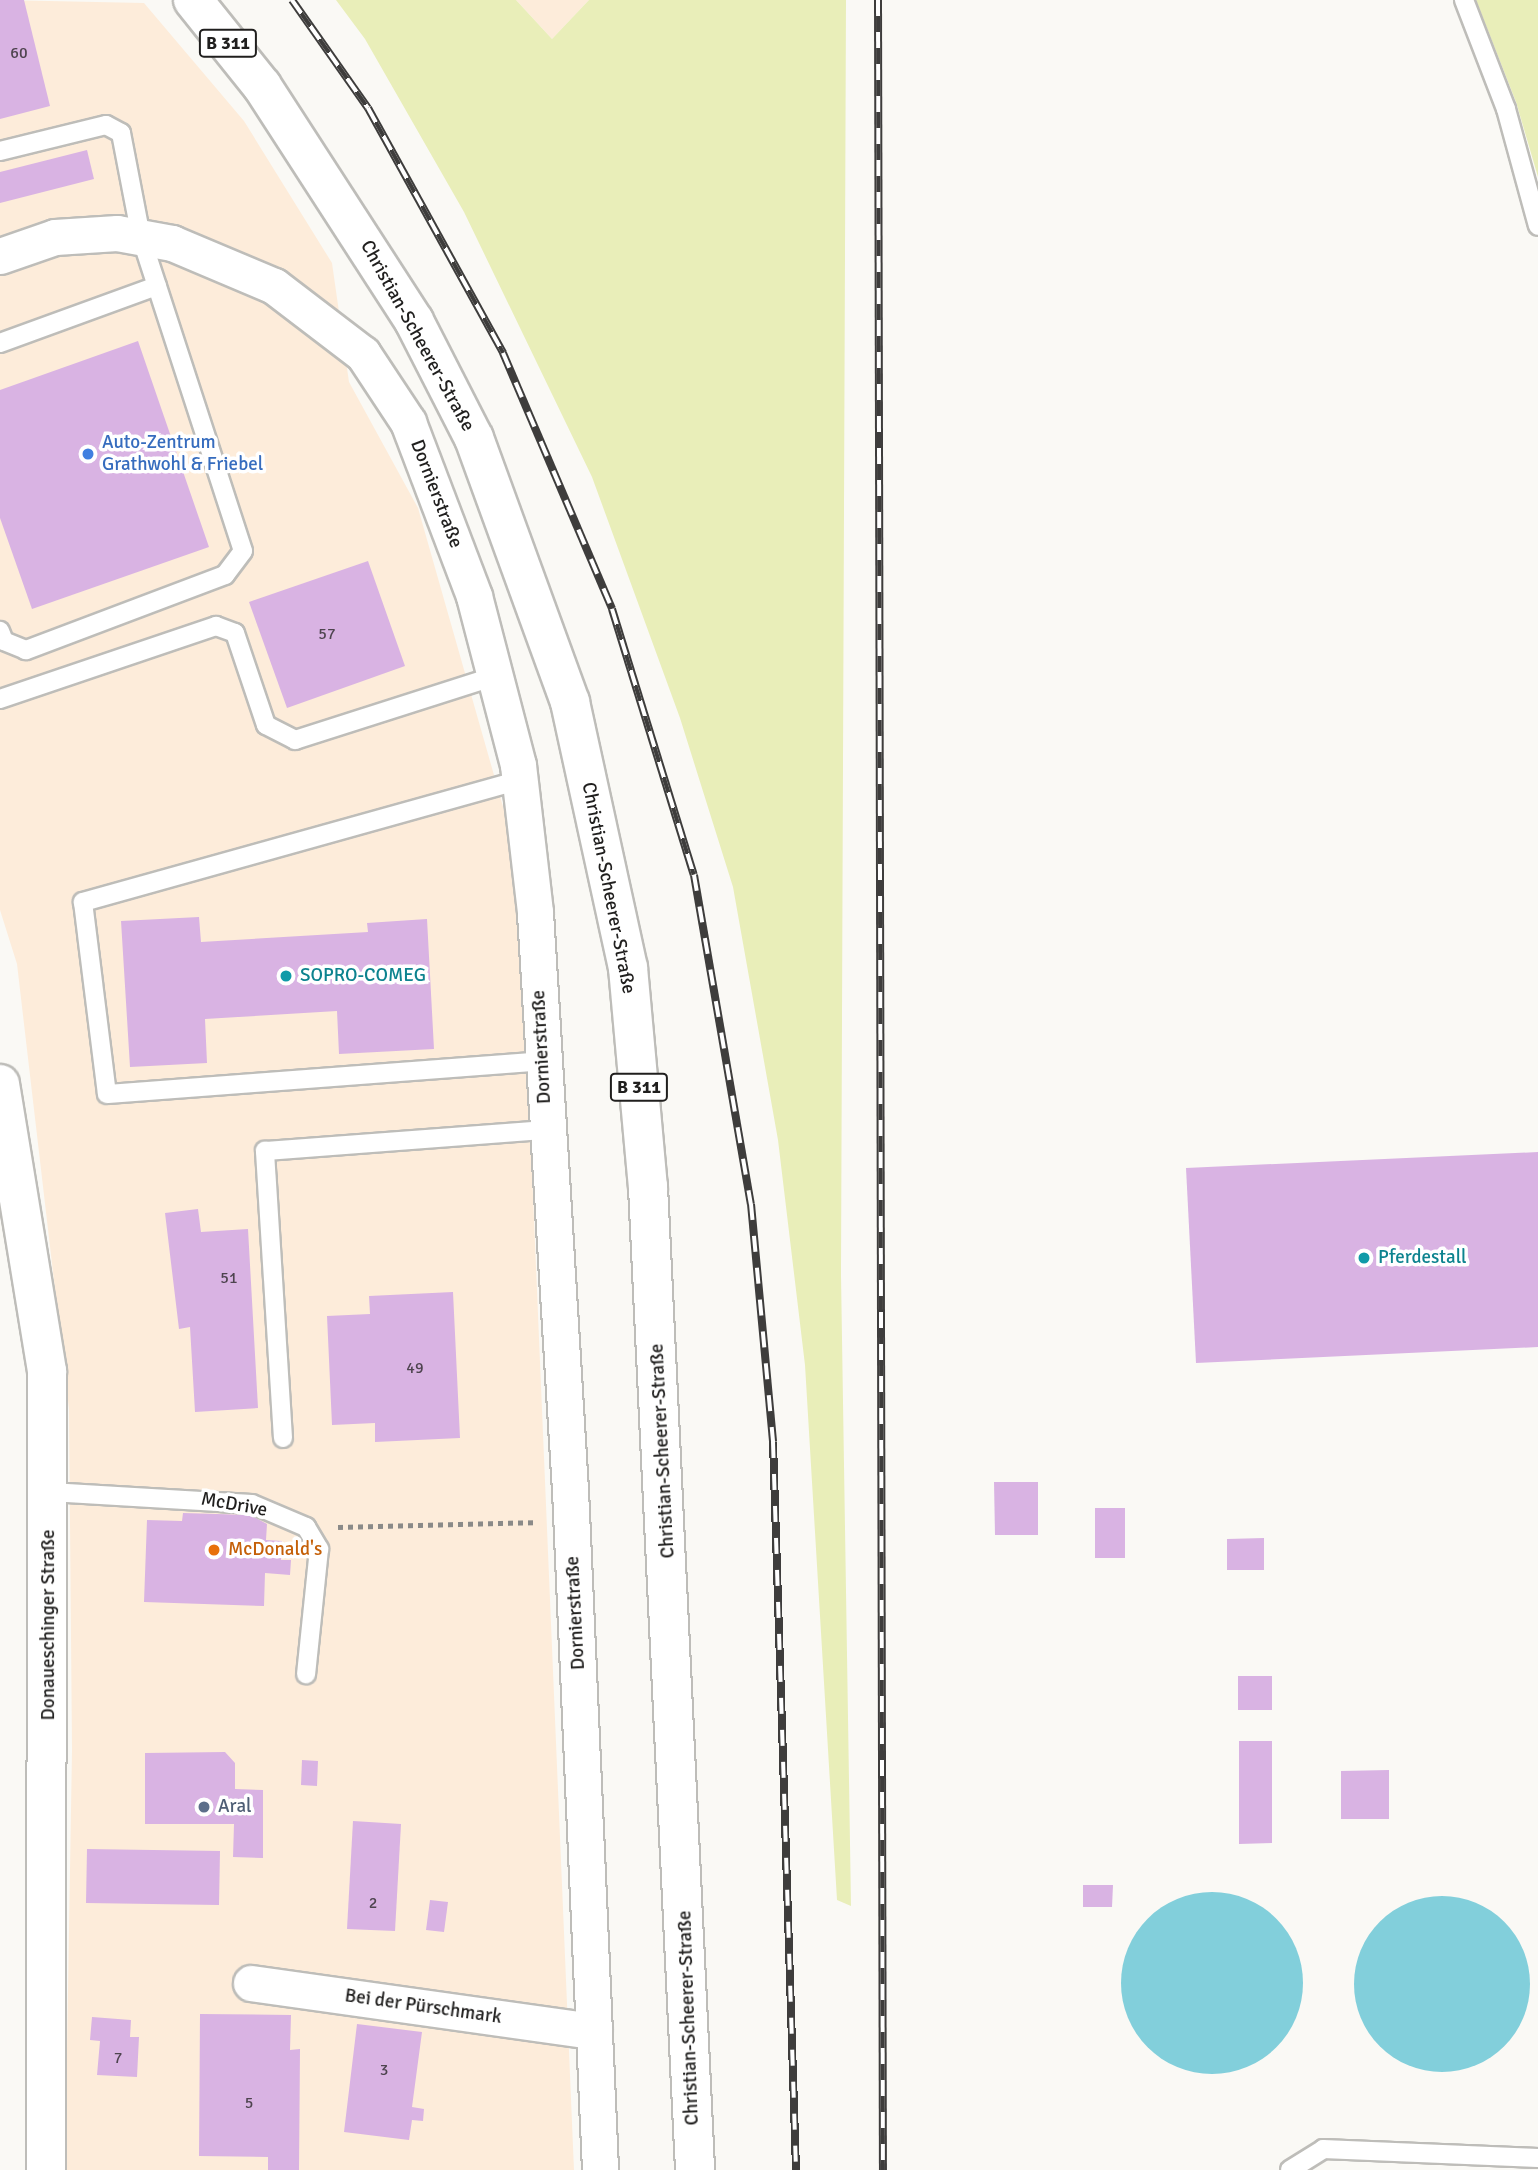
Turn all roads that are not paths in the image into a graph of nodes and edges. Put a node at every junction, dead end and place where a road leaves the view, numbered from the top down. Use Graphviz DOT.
graph roads {
  1 [pos="193,0"];
  2 [pos="1464,0"];
  3 [pos="0,151"];
  4 [pos="1538,226"];
  5 [pos="141,237"];
  6 [pos="0,256"];
  7 [pos="157,285"];
  8 [pos="0,343"];
  9 [pos="2,636"];
  10 [pos="495,676"];
  11 [pos="0,699"];
  12 [pos="520,780"];
  13 [pos="543,1061"];
  14 [pos="0,1084"];
  15 [pos="547,1130"];
  16 [pos="283,1438"];
  17 [pos="50,1492"];
  18 [pos="306,1674"];
  19 [pos="251,1983"];
  20 [pos="594,2031"];
  21 [pos="1538,2158"];
  22 [pos="46,2170"];
  23 [pos="600,2170"];
  24 [pos="695,2170"];
  25 [pos="1290,2170"];
  1 -- 24 [label="main road, Christian-Scheerer-Straße / B 311"];
  2 -- 4 [label="lane"];
  3 -- 5 [label="lane"];
  5 -- 6 [label="street, Dornierstraße"];
  5 -- 7 [label="lane"];
  5 -- 10 [label="street, Dornierstraße"];
  7 -- 8 [label="lane"];
  7 -- 9 [label="lane"];
  10 -- 11 [label="lane"];
  10 -- 12 [label="street, Dornierstraße"];
  12 -- 13 [label="street, Dornierstraße"];
  12 -- 13 [label="lane"];
  13 -- 15 [label="street, Dornierstraße"];
  14 -- 17 [label="main road, Donaueschinger Straße"];
  15 -- 16 [label="lane"];
  15 -- 20 [label="street, Dornierstraße"];
  17 -- 18 [label="lane, McDrive"];
  17 -- 22 [label="main road, Donaueschinger Straße"];
  19 -- 20 [label="street, Bei der Pürschmark"];
  20 -- 23 [label="street, Dornierstraße"];
  21 -- 25 [label="lane"];
}
